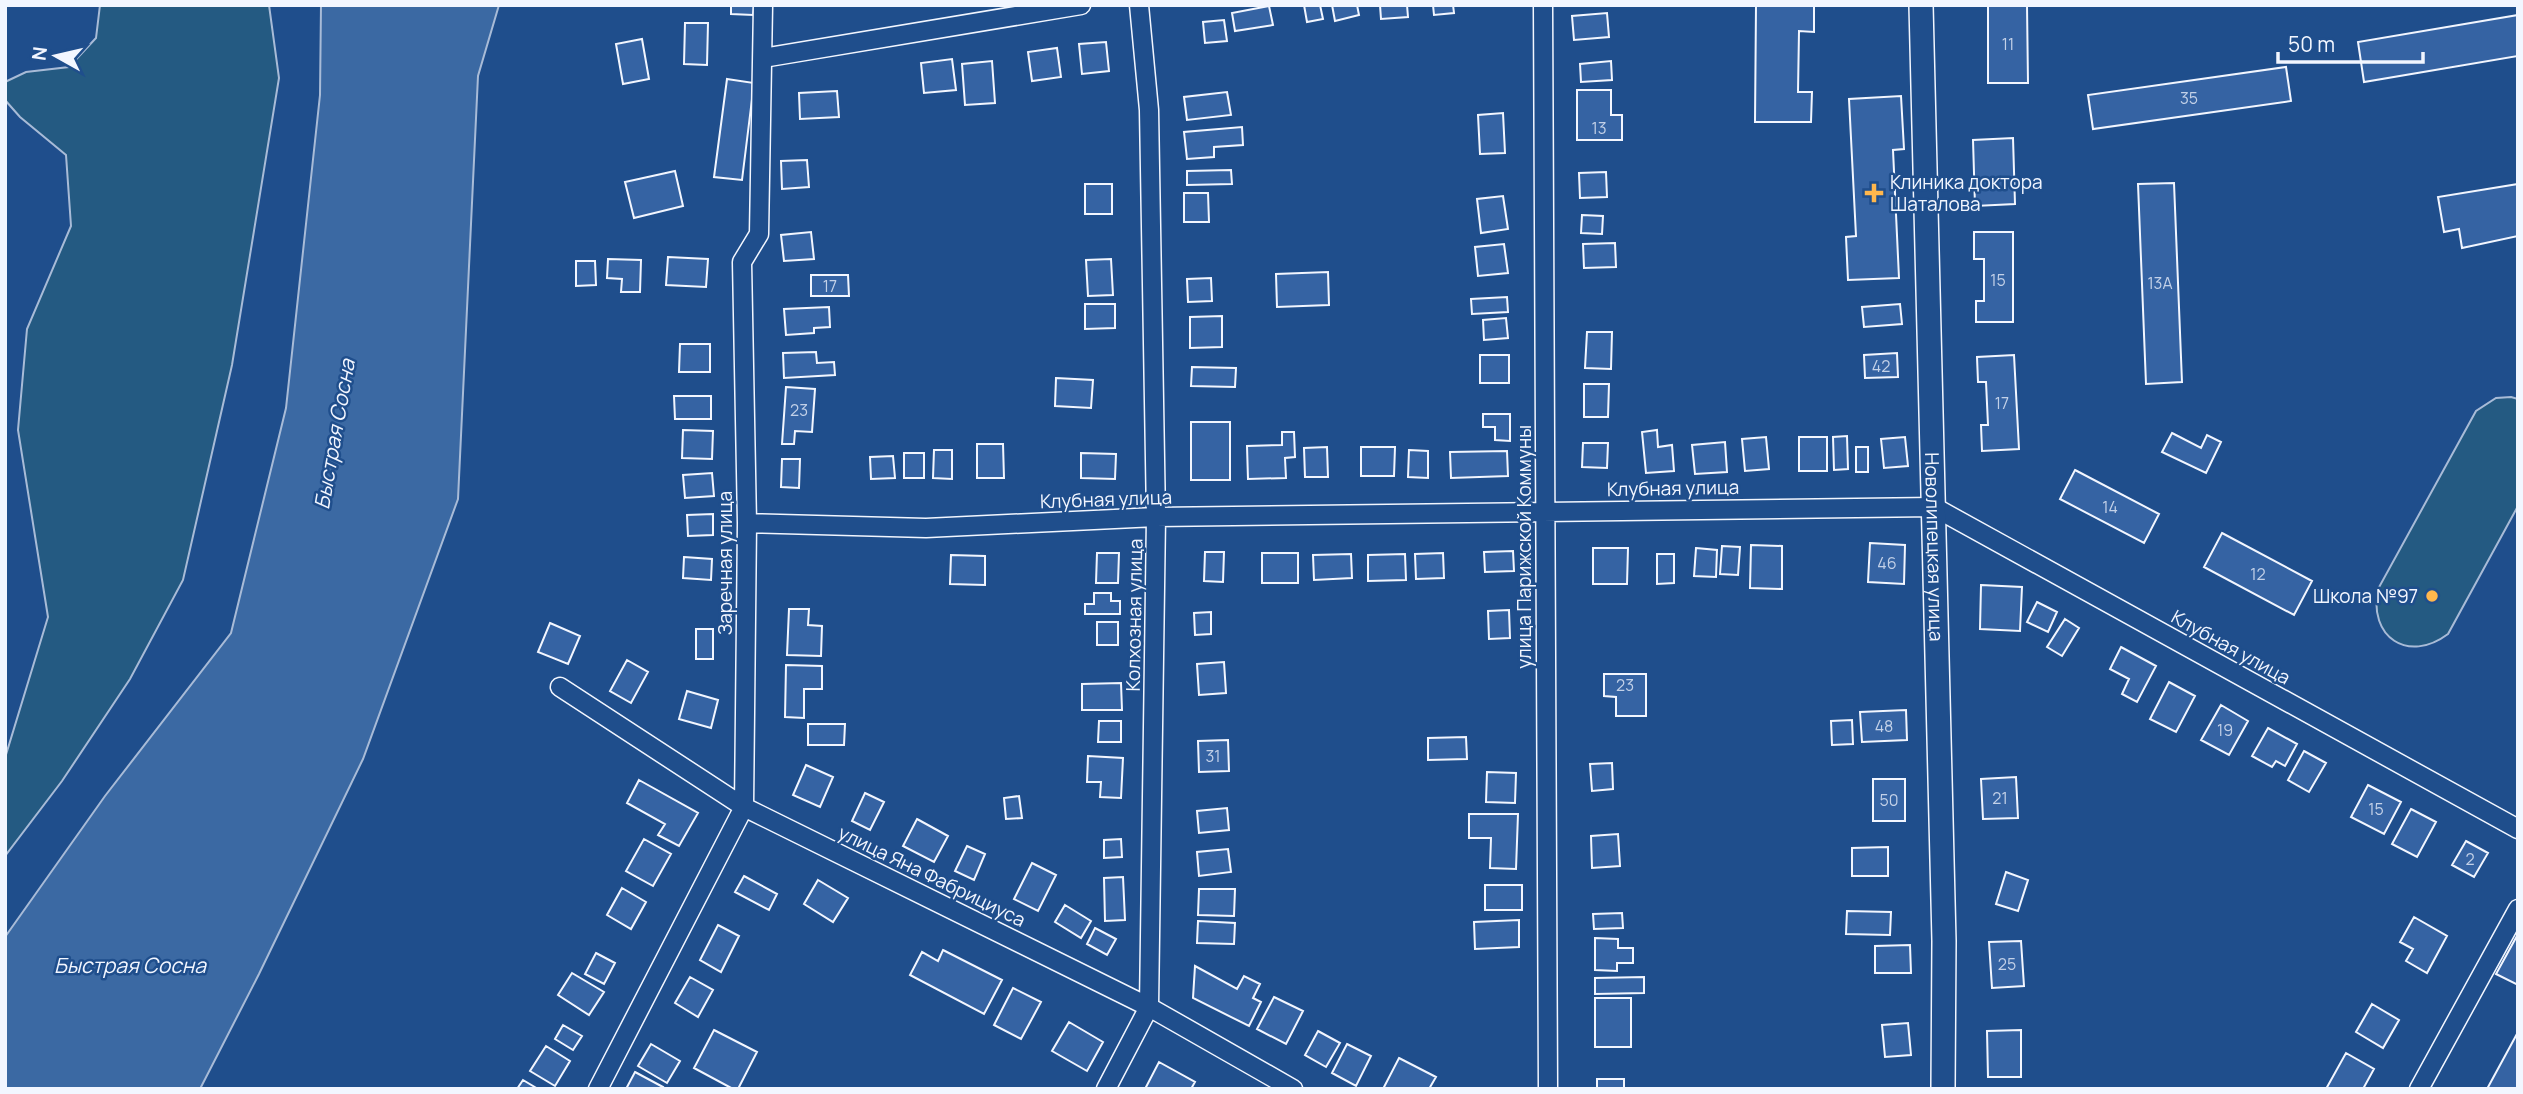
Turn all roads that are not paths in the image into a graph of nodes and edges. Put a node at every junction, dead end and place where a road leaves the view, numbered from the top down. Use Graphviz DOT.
graph roads {
  1 [pos="763,5"];
  2 [pos="1081,5"];
  3 [pos="1139,5"];
  4 [pos="1543,5"];
  5 [pos="1922,5"];
  6 [pos="763,58"];
  7 [pos="1934,506"];
  8 [pos="1544,510"];
  9 [pos="1156,517"];
  10 [pos="747,523"];
  11 [pos="561,687"];
  12 [pos="744,807"];
  13 [pos="2518,829"];
  14 [pos="2518,909"];
  15 [pos="1149,1007"];
  16 [pos="598,1089"];
  17 [pos="1106,1089"];
  18 [pos="1293,1089"];
  19 [pos="1548,1089"];
  20 [pos="1943,1089"];
  21 [pos="2419,1089"];
  1 -- 6 [label="street, Заречная улица"];
  2 -- 6 [label="street"];
  3 -- 9 [label="street, Колхозная улица"];
  4 -- 8 [label="street, улица Парижской Коммуны"];
  5 -- 7 [label="street, Новолипецкая улица"];
  6 -- 10 [label="street, Заречная улица"];
  7 -- 8 [label="street, Клубная улица"];
  7 -- 13 [label="street, Клубная улица"];
  7 -- 20 [label="street, Новолипецкая улица"];
  8 -- 9 [label="street, Клубная улица"];
  8 -- 19 [label="street, улица Парижской Коммуны"];
  9 -- 10 [label="street, Клубная улица"];
  9 -- 15 [label="street, Колхозная улица"];
  10 -- 12 [label="street, Заречная улица"];
  11 -- 12 [label="street, улица Яна Фабрициуса"];
  12 -- 15 [label="street, улица Яна Фабрициуса"];
  12 -- 16 [label="street, Заречная улица"];
  14 -- 21 [label="street"];
  15 -- 17 [label="street, Колхозная улица"];
  15 -- 18 [label="street, улица Яна Фабрициуса"];
}
